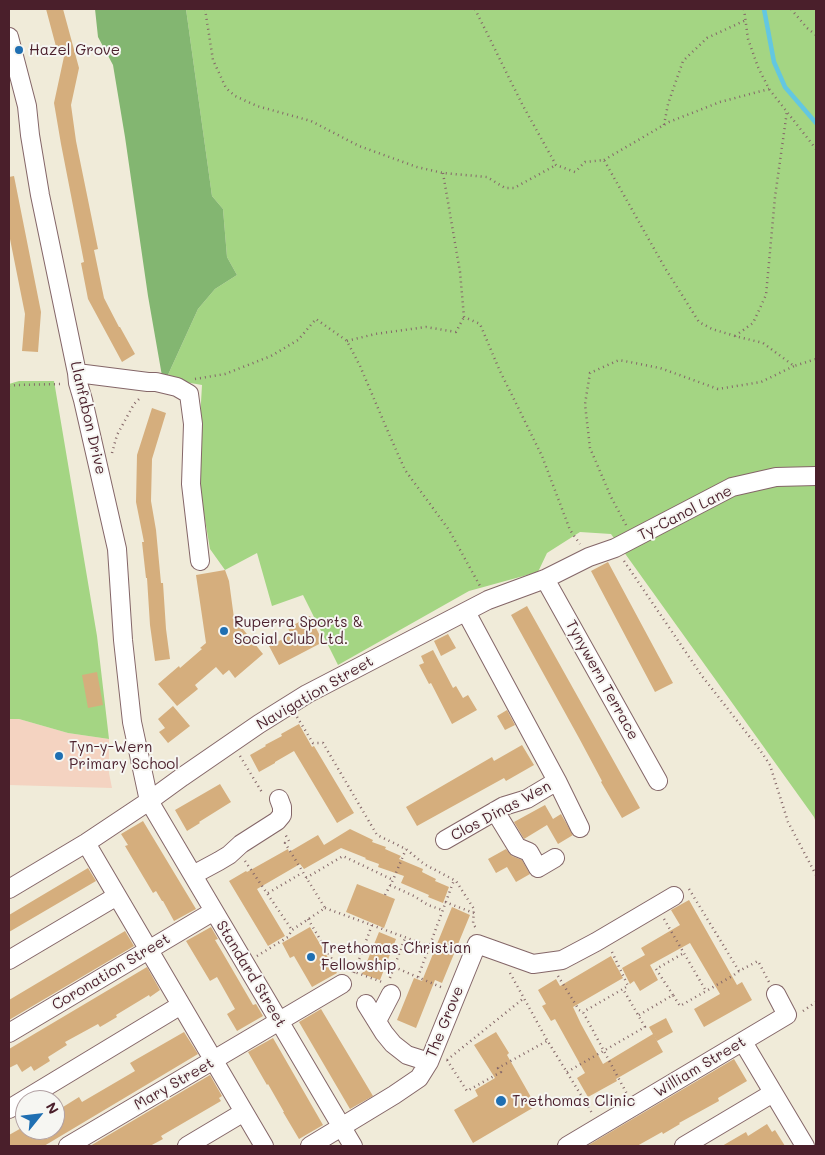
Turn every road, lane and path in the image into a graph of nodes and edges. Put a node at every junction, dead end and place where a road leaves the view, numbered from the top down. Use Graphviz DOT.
graph roads {
  1 [pos="205,9"];
  2 [pos="476,9"];
  3 [pos="744,9"];
  4 [pos="791,9"];
  5 [pos="746,20"];
  6 [pos="816,35"];
  7 [pos="9,37"];
  8 [pos="11,55"];
  9 [pos="769,88"];
  10 [pos="787,110"];
  11 [pos="664,125"];
  12 [pos="816,149"];
  13 [pos="604,160"];
  14 [pos="556,165"];
  15 [pos="443,173"];
  16 [pos="464,317"];
  17 [pos="735,336"];
  18 [pos="347,341"];
  19 [pos="816,359"];
  20 [pos="794,366"];
  21 [pos="78,378"];
  22 [pos="156,382"];
  23 [pos="9,386"];
  24 [pos="177,387"];
  25 [pos="816,476"];
  26 [pos="101,480"];
  27 [pos="634,538"];
  28 [pos="615,548"];
  29 [pos="589,557"];
  30 [pos="200,561"];
  31 [pos="545,579"];
  32 [pos="488,600"];
  33 [pos="466,612"];
  34 [pos="290,705"];
  35 [pos="232,743"];
  36 [pos="557,781"];
  37 [pos="658,781"];
  38 [pos="272,799"];
  39 [pos="149,801"];
  40 [pos="496,811"];
  41 [pos="277,821"];
  42 [pos="580,828"];
  43 [pos="445,840"];
  44 [pos="86,843"];
  45 [pos="237,847"];
  46 [pos="406,849"];
  47 [pos="555,858"];
  48 [pos="302,873"];
  49 [pos="193,875"];
  50 [pos="816,875"];
  51 [pos="306,878"];
  52 [pos="393,880"];
  53 [pos="454,880"];
  54 [pos="390,886"];
  55 [pos="9,889"];
  56 [pos="268,893"];
  57 [pos="385,895"];
  58 [pos="117,896"];
  59 [pos="674,896"];
  60 [pos="445,902"];
  61 [pos="656,907"];
  62 [pos="325,908"];
  63 [pos="442,910"];
  64 [pos="214,911"];
  65 [pos="474,913"];
  66 [pos="308,919"];
  67 [pos="372,925"];
  68 [pos="292,930"];
  69 [pos="405,938"];
  70 [pos="599,941"];
  71 [pos="477,944"];
  72 [pos="429,946"];
  73 [pos="149,950"];
  74 [pos="498,952"];
  75 [pos="684,953"];
  76 [pos="9,960"];
  77 [pos="545,962"];
  78 [pos="245,963"];
  79 [pos="394,967"];
  80 [pos="738,971"];
  81 [pos="355,972"];
  82 [pos="418,977"];
  83 [pos="342,984"];
  84 [pos="623,989"];
  85 [pos="706,991"];
  86 [pos="391,994"];
  87 [pos="456,994"];
  88 [pos="776,994"];
  89 [pos="672,995"];
  90 [pos="524,998"];
  91 [pos="366,1004"];
  92 [pos="182,1005"];
  93 [pos="583,1012"];
  94 [pos="638,1015"];
  95 [pos="377,1021"];
  96 [pos="280,1022"];
  97 [pos="9,1033"];
  98 [pos="547,1040"];
  99 [pos="743,1042"];
  100 [pos="603,1051"];
  101 [pos="214,1061"];
  102 [pos="429,1062"];
  103 [pos="567,1072"];
  104 [pos="773,1093"];
  105 [pos="634,1106"];
  106 [pos="9,1109"];
  107 [pos="244,1112"];
  108 [pos="342,1127"];
  109 [pos="600,1127"];
  110 [pos="68,1146"];
  111 [pos="187,1146"];
  112 [pos="264,1146"];
  113 [pos="310,1146"];
  114 [pos="354,1146"];
  115 [pos="567,1146"];
  116 [pos="684,1146"];
  117 [pos="804,1146"];
  1 -- 15 [label="path"];
  2 -- 14 [label="path"];
  3 -- 5 [label="path"];
  4 -- 6 [label="path"];
  5 -- 9 [label="path"];
  5 -- 11 [label="path"];
  7 -- 8 [label="street, Llanfabon Drive"];
  8 -- 21 [label="street, Llanfabon Drive"];
  9 -- 10 [label="path"];
  9 -- 11 [label="path"];
  10 -- 12 [label="path"];
  10 -- 17 [label="path"];
  11 -- 13 [label="path"];
  13 -- 14 [label="path"];
  13 -- 17 [label="path"];
  14 -- 15 [label="path"];
  15 -- 16 [label="path"];
  16 -- 18 [label="path"];
  16 -- 29 [label="path"];
  17 -- 20 [label="path"];
  18 -- 24 [label="path"];
  18 -- 32 [label="path"];
  19 -- 20 [label="path"];
  20 -- 27 [label="path"];
  21 -- 22 [label="street"];
  21 -- 23 [label="path"];
  21 -- 26 [label="street, Llanfabon Drive"];
  22 -- 24 [label="street"];
  22 -- 26 [label="path"];
  24 -- 30 [label="street"];
  25 -- 27 [label="street, Ty-Canol Lane"];
  26 -- 39 [label="street, Llanfabon Drive"];
  27 -- 28 [label="street, Ty-Canol Lane"];
  28 -- 29 [label="street, Navigation Street"];
  28 -- 50 [label="path"];
  29 -- 31 [label="street, Navigation Street"];
  31 -- 32 [label="street, Navigation Street"];
  31 -- 37 [label="street, Tynywern Terrace"];
  32 -- 33 [label="street, Navigation Street"];
  33 -- 34 [label="street, Navigation Street"];
  33 -- 36 [label="street"];
  34 -- 35 [label="street, Navigation Street"];
  34 -- 46 [label="path"];
  35 -- 38 [label="path"];
  35 -- 39 [label="street, Navigation Street"];
  36 -- 40 [label="street, Clos Dinas Wen"];
  36 -- 42 [label="street"];
  38 -- 41 [label="street"];
  39 -- 44 [label="street, Navigation Street"];
  39 -- 49 [label="street, Standard Street"];
  40 -- 43 [label="street, Clos Dinas Wen"];
  40 -- 47 [label="street"];
  41 -- 45 [label="street"];
  41 -- 48 [label="path"];
  44 -- 55 [label="street, Navigation Street"];
  44 -- 58 [label="street"];
  45 -- 49 [label="street"];
  45 -- 56 [label="path"];
  46 -- 52 [label="path"];
  46 -- 53 [label="path"];
  48 -- 51 [label="path"];
  48 -- 56 [label="path"];
  49 -- 64 [label="street, Standard Street"];
  51 -- 52 [label="path"];
  51 -- 62 [label="path"];
  52 -- 54 [label="path"];
  53 -- 60 [label="path"];
  53 -- 65 [label="path"];
  54 -- 57 [label="path"];
  54 -- 63 [label="path"];
  56 -- 68 [label="path"];
  58 -- 73 [label="street"];
  58 -- 76 [label="street"];
  59 -- 61 [label="street"];
  59 -- 80 [label="path"];
  60 -- 63 [label="path"];
  60 -- 65 [label="path"];
  61 -- 70 [label="street"];
  61 -- 75 [label="path"];
  62 -- 66 [label="path"];
  62 -- 67 [label="path"];
  63 -- 72 [label="path"];
  64 -- 73 [label="street, Coronation Street"];
  64 -- 78 [label="street, Standard Street"];
  65 -- 71 [label="path"];
  66 -- 68 [label="path"];
  66 -- 81 [label="path"];
  67 -- 69 [label="path"];
  67 -- 81 [label="path"];
  68 -- 78 [label="path"];
  69 -- 72 [label="path"];
  69 -- 79 [label="path"];
  70 -- 77 [label="street"];
  70 -- 84 [label="path"];
  71 -- 74 [label="street"];
  71 -- 87 [label="street, The Grove"];
  72 -- 82 [label="path"];
  73 -- 92 [label="street"];
  73 -- 97 [label="street, Coronation Street"];
  74 -- 77 [label="street"];
  74 -- 90 [label="path"];
  75 -- 85 [label="path"];
  75 -- 89 [label="path"];
  77 -- 93 [label="path"];
  78 -- 96 [label="street, Standard Street"];
  79 -- 81 [label="path"];
  79 -- 82 [label="path"];
  80 -- 85 [label="path"];
  80 -- 88 [label="path"];
  81 -- 83 [label="path"];
  82 -- 87 [label="path"];
  83 -- 96 [label="street, Mary Street"];
  84 -- 93 [label="path"];
  84 -- 94 [label="path"];
  85 -- 89 [label="path"];
  86 -- 95 [label="street"];
  87 -- 102 [label="street, The Grove"];
  88 -- 99 [label="street, William Street"];
  89 -- 94 [label="path"];
  90 -- 98 [label="path"];
  90 -- 98 [label="path"];
  91 -- 95 [label="street"];
  92 -- 101 [label="street"];
  92 -- 106 [label="street"];
  93 -- 100 [label="path"];
  94 -- 100 [label="path"];
  95 -- 102 [label="street"];
  96 -- 101 [label="street, Mary Street"];
  96 -- 108 [label="street, Standard Street"];
  98 -- 103 [label="path"];
  99 -- 104 [label="street"];
  99 -- 105 [label="street, William Street"];
  100 -- 103 [label="path"];
  100 -- 105 [label="path"];
  101 -- 107 [label="street"];
  101 -- 110 [label="street, Mary Street"];
  102 -- 108 [label="street, The Grove"];
  103 -- 109 [label="path"];
  104 -- 116 [label="street"];
  104 -- 117 [label="street"];
  105 -- 109 [label="street, William Street"];
  107 -- 111 [label="street"];
  107 -- 112 [label="street"];
  108 -- 113 [label="street, The Grove"];
  108 -- 114 [label="street, Standard Street"];
  109 -- 115 [label="street, William Street"];
}
